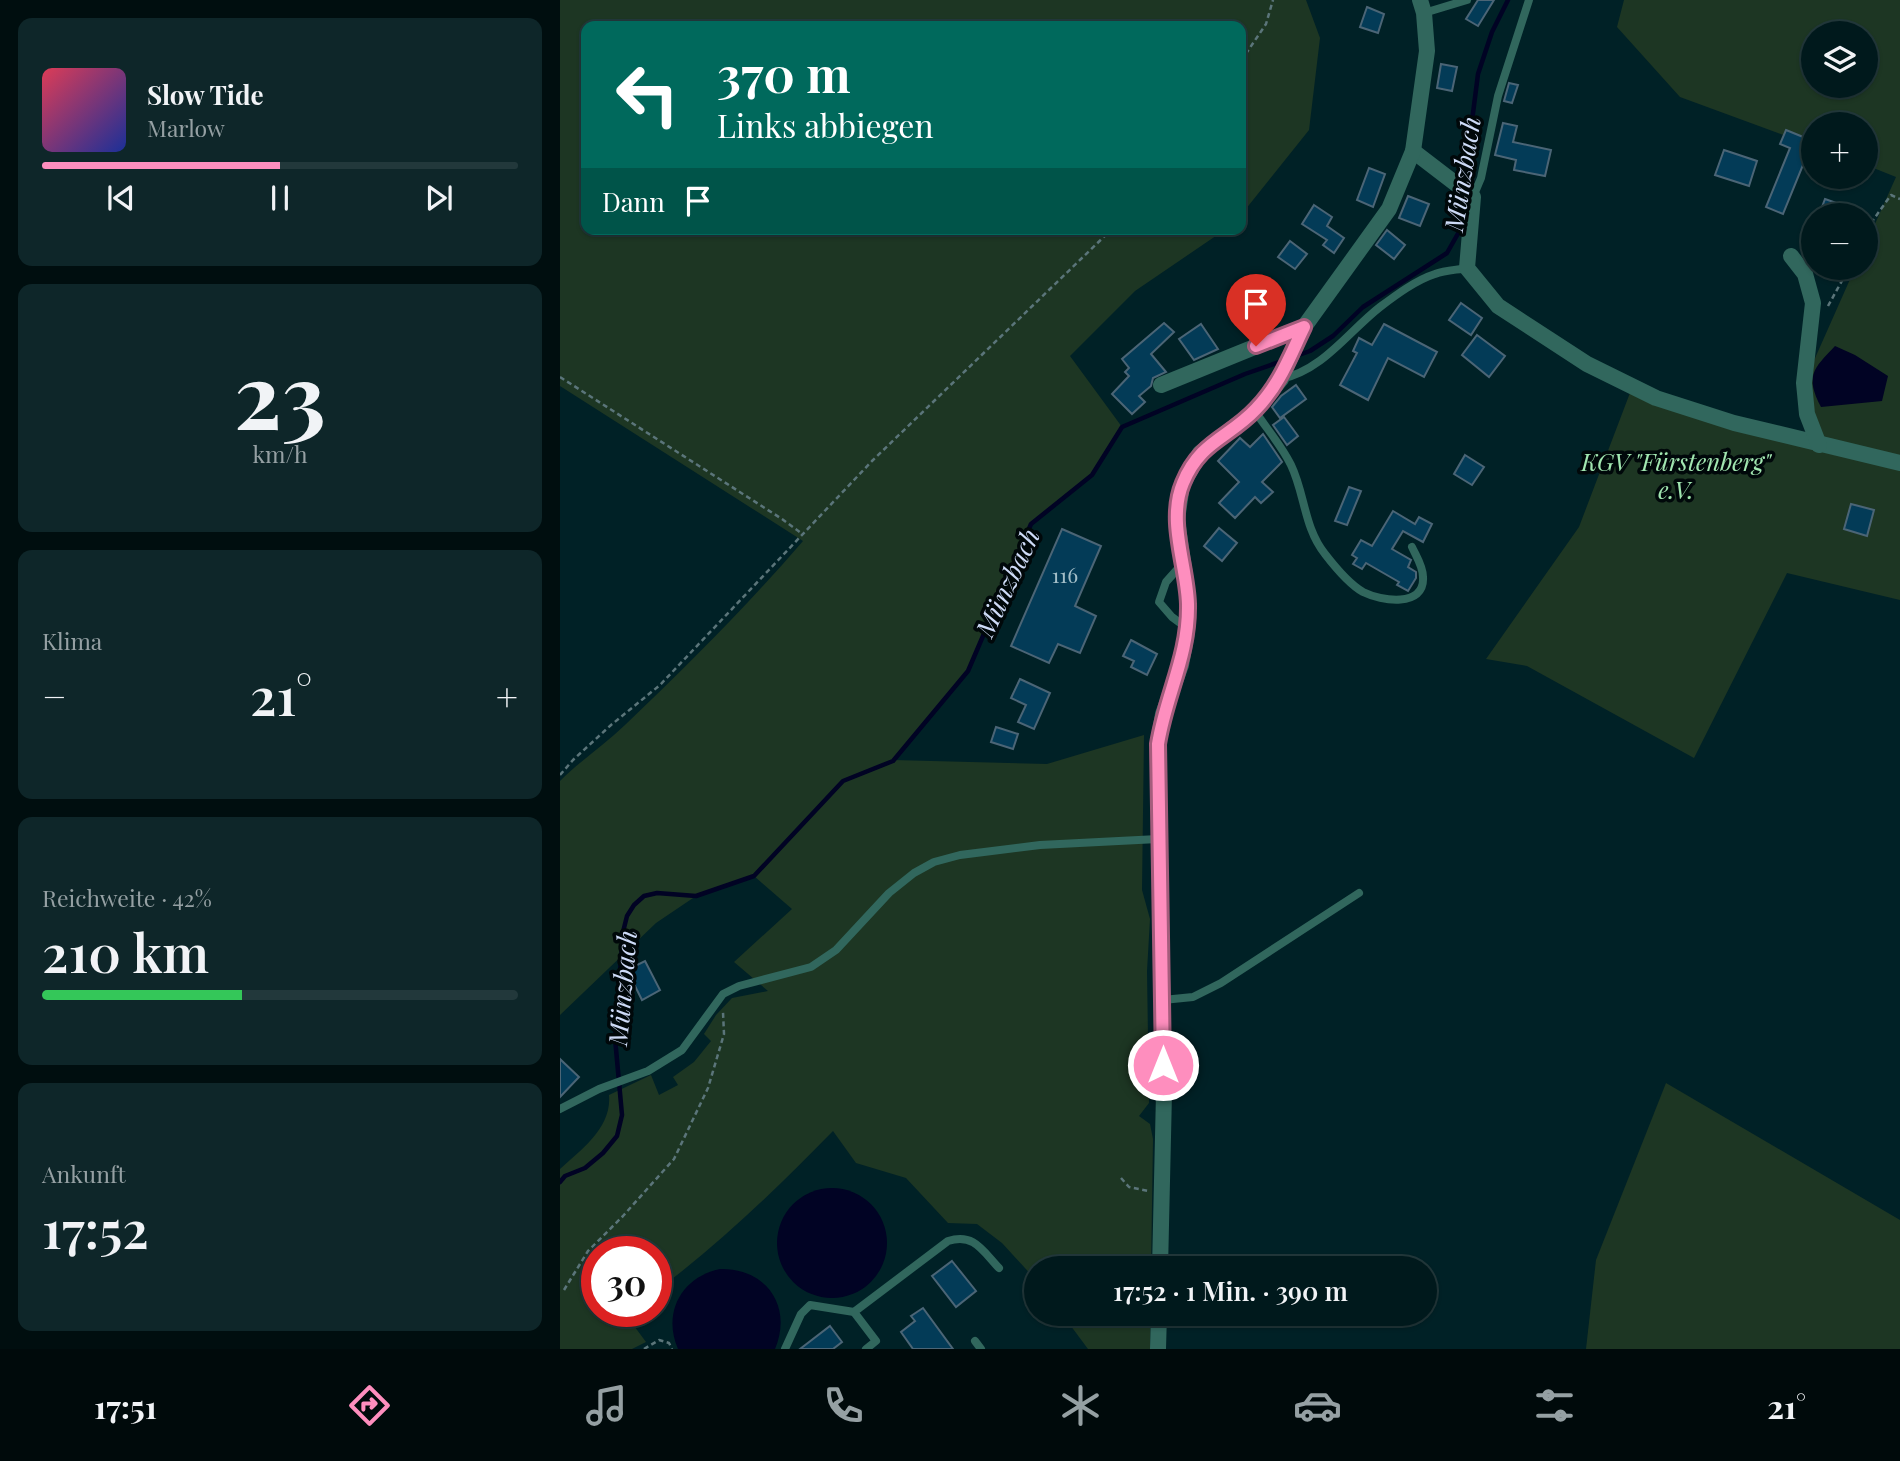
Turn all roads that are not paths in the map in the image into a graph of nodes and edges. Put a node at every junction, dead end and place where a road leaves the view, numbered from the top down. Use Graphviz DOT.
graph roads {
  1 [pos="1467,0"];
  2 [pos="1529,0"];
  3 [pos="1422,6"];
  4 [pos="1413,151"];
  5 [pos="1469,195"];
  6 [pos="1791,256"];
  7 [pos="1467,268"];
  8 [pos="1304,327"];
  9 [pos="1283,375"];
  10 [pos="1161,386"];
  11 [pos="1255,411"];
  12 [pos="1819,445"];
  13 [pos="1900,463"];
  14 [pos="1412,547"];
  15 [pos="1183,563"];
  16 [pos="1187,628"];
  17 [pos="1158,839"];
  18 [pos="1359,893"];
  19 [pos="1163,1000"];
  20 [pos="560,1109"];
  21 [pos="1160,1256"];
  22 [pos="999,1268"];
  23 [pos="855,1312"];
  24 [pos="1159,1326"];
  25 [pos="975,1341"];
  26 [pos="785,1349"];
  27 [pos="866,1349"];
  28 [pos="981,1349"];
  29 [pos="1158,1349"];
  1 -- 3 [label="lane"];
  2 -- 5 [label="lane"];
  3 -- 4 [label="street"];
  4 -- 5 [label="street"];
  4 -- 8 [label="street"];
  5 -- 7 [label="street"];
  6 -- 12 [label="street"];
  7 -- 9 [label="lane"];
  7 -- 12 [label="street"];
  8 -- 9 [label="street"];
  8 -- 10 [label="street"];
  9 -- 11 [label="street"];
  11 -- 14 [label="lane"];
  11 -- 15 [label="street"];
  12 -- 13 [label="street"];
  15 -- 16 [label="street"];
  15 -- 16 [label="lane"];
  16 -- 17 [label="street"];
  17 -- 19 [label="street"];
  17 -- 20 [label="lane"];
  18 -- 19 [label="lane"];
  19 -- 21 [label="street"];
  22 -- 23 [label="lane"];
  23 -- 26 [label="lane"];
  23 -- 27 [label="lane"];
  24 -- 29 [label="street"];
  25 -- 28 [label="lane"];
}
